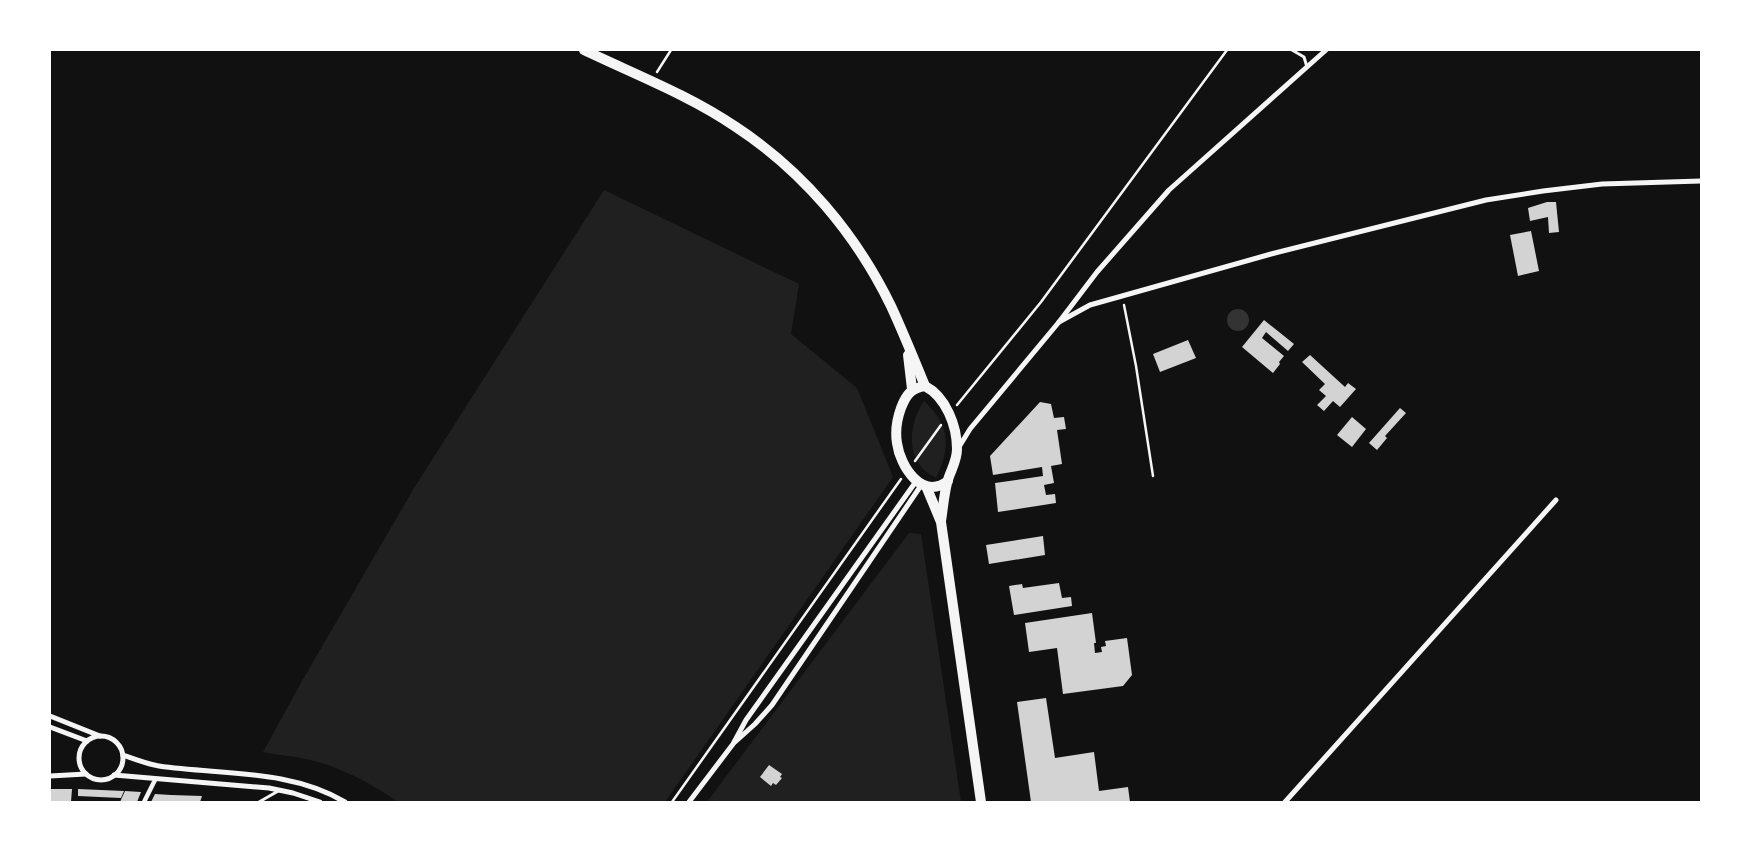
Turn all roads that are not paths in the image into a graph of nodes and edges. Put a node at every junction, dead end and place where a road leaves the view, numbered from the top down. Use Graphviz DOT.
graph roads {
  1 [pos="584,50"];
  2 [pos="1292,50"];
  3 [pos="1326,50"];
  4 [pos="1307,68"];
  5 [pos="1701,181"];
  6 [pos="1059,322"];
  7 [pos="907,344"];
  8 [pos="925,386"];
  9 [pos="912,389"];
  10 [pos="957,450"];
  11 [pos="948,481"];
  12 [pos="922,483"];
  13 [pos="1556,500"];
  14 [pos="941,522"];
  15 [pos="50,716"];
  16 [pos="50,727"];
  17 [pos="101,736"];
  18 [pos="87,741"];
  19 [pos="733,744"];
  20 [pos="123,754"];
  21 [pos="86,774"];
  22 [pos="114,775"];
  23 [pos="50,776"];
  24 [pos="155,780"];
  25 [pos="281,790"];
  26 [pos="144,802"];
  27 [pos="261,802"];
  28 [pos="320,802"];
  29 [pos="345,802"];
  30 [pos="689,802"];
  31 [pos="981,802"];
  32 [pos="1285,802"];
  1 -- 7 [label="main road"];
  2 -- 4 [label="lane"];
  3 -- 4 [label="street"];
  4 -- 6 [label="street"];
  5 -- 6 [label="street"];
  6 -- 10 [label="street"];
  7 -- 8 [label="main road"];
  7 -- 9 [label="main road"];
  8 -- 9 [label="main road"];
  8 -- 10 [label="main road"];
  9 -- 12 [label="main road"];
  10 -- 11 [label="main road"];
  11 -- 12 [label="main road"];
  11 -- 14 [label="main road"];
  12 -- 14 [label="main road"];
  12 -- 19 [label="street"];
  12 -- 19 [label="street"];
  13 -- 32 [label="street"];
  14 -- 31 [label="main road"];
  15 -- 17 [label="street"];
  16 -- 18 [label="street"];
  17 -- 18 [label="street"];
  17 -- 20 [label="street"];
  18 -- 21 [label="street"];
  19 -- 30 [label="street"];
  20 -- 22 [label="street"];
  20 -- 29 [label="street"];
  21 -- 22 [label="street"];
  21 -- 23 [label="street"];
  22 -- 24 [label="street"];
  24 -- 25 [label="street"];
  24 -- 26 [label="street"];
  25 -- 27 [label="lane"];
  25 -- 28 [label="street"];
}
